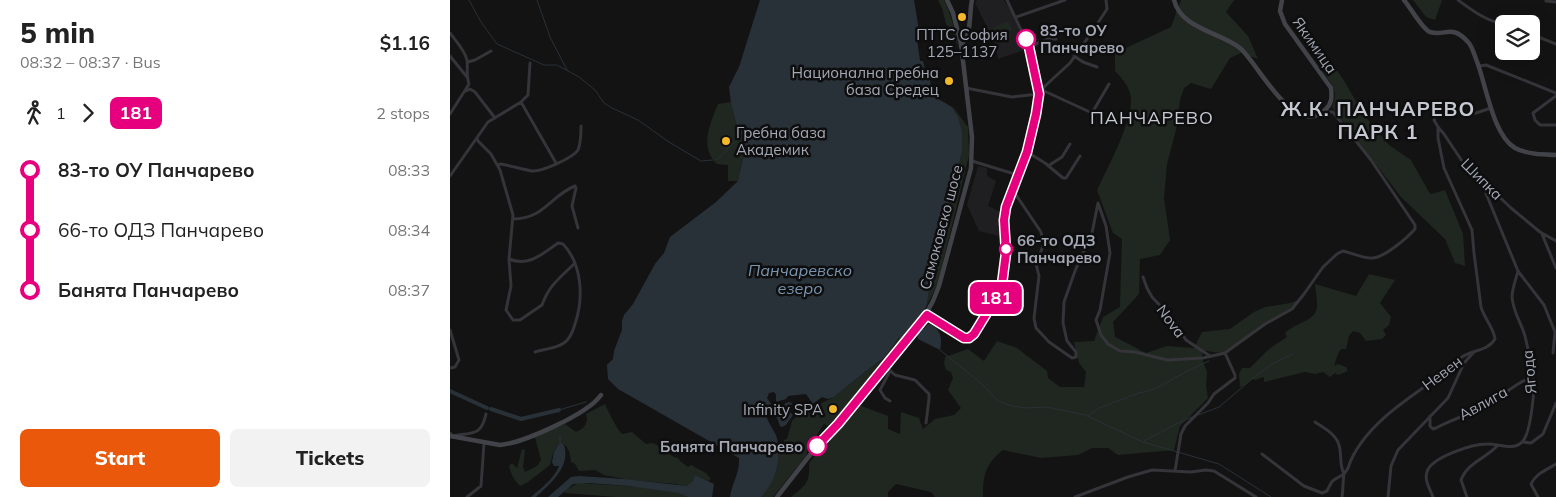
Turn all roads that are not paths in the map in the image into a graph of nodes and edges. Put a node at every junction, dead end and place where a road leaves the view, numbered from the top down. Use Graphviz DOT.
graph roads {
  1 [pos="947,0"];
  2 [pos="972,0"];
  3 [pos="1007,0"];
  4 [pos="1065,0"];
  5 [pos="1106,0"];
  6 [pos="1174,0"];
  7 [pos="1282,0"];
  8 [pos="1404,0"];
  9 [pos="1458,0"];
  10 [pos="1546,2"];
  11 [pos="1556,2"];
  12 [pos="1016,17"];
  13 [pos="1495,22"];
  14 [pos="450,33"];
  15 [pos="1540,37"];
  16 [pos="1056,39"];
  17 [pos="1555,42"];
  18 [pos="961,44"];
  19 [pos="1029,47"];
  20 [pos="491,51"];
  21 [pos="450,56"];
  22 [pos="1074,56"];
  23 [pos="468,62"];
  24 [pos="530,63"];
  25 [pos="1479,66"];
  26 [pos="1097,67"];
  27 [pos="467,78"];
  28 [pos="1109,84"];
  29 [pos="966,88"];
  30 [pos="1042,90"];
  31 [pos="466,91"];
  32 [pos="1039,94"];
  33 [pos="1556,95"];
  34 [pos="521,102"];
  35 [pos="1491,108"];
  36 [pos="1323,112"];
  37 [pos="450,114"];
  38 [pos="495,118"];
  39 [pos="1556,125"];
  40 [pos="581,126"];
  41 [pos="1438,127"];
  42 [pos="477,138"];
  43 [pos="1070,144"];
  44 [pos="1027,152"];
  45 [pos="1556,154"];
  46 [pos="1080,156"];
  47 [pos="972,161"];
  48 [pos="556,163"];
  49 [pos="497,165"];
  50 [pos="1048,166"];
  51 [pos="450,175"];
  52 [pos="1018,175"];
  53 [pos="1480,178"];
  54 [pos="1012,190"];
  55 [pos="513,219"];
  56 [pos="578,228"];
  57 [pos="1540,232"];
  58 [pos="1556,242"];
  59 [pos="509,259"];
  60 [pos="575,263"];
  61 [pos="1556,268"];
  62 [pos="1518,271"];
  63 [pos="1143,277"];
  64 [pos="927,315"];
  65 [pos="450,330"];
  66 [pos="534,352"];
  67 [pos="1475,352"];
  68 [pos="1553,352"];
  69 [pos="1225,354"];
  70 [pos="1210,356"];
  71 [pos="885,366"];
  72 [pos="450,368"];
  73 [pos="890,371"];
  74 [pos="1532,377"];
  75 [pos="601,395"];
  76 [pos="890,401"];
  77 [pos="1556,403"];
  78 [pos="486,414"];
  79 [pos="1430,416"];
  80 [pos="1315,422"];
  81 [pos="926,423"];
  82 [pos="451,435"];
  83 [pos="1522,442"];
  84 [pos="484,443"];
  85 [pos="1497,446"];
  86 [pos="1262,454"];
  87 [pos="1556,464"];
  88 [pos="1175,471"];
  89 [pos="1344,474"];
  90 [pos="1325,495"];
  91 [pos="467,497"];
  92 [pos="777,497"];
  93 [pos="1075,497"];
  94 [pos="1256,497"];
  95 [pos="1342,497"];
  96 [pos="1388,497"];
  97 [pos="1433,497"];
  98 [pos="1466,497"];
  99 [pos="1538,497"];
  1 -- 18 [label="street, Самоковско шосе"];
  2 -- 18 [label="street"];
  3 -- 12 [label="street"];
  4 -- 12 [label="street"];
  5 -- 22 [label="street"];
  6 -- 36 [label="street"];
  7 -- 36 [label="street, Якимица"];
  8 -- 25 [label="street"];
  9 -- 13 [label="street"];
  10 -- 11 [label="street"];
  12 -- 19 [label="street"];
  14 -- 23 [label="street"];
  15 -- 17 [label="street"];
  16 -- 19 [label="street"];
  18 -- 29 [label="street, Самоковско шосе"];
  19 -- 32 [label="street"];
  20 -- 23 [label="street"];
  21 -- 27 [label="street"];
  22 -- 26 [label="street"];
  22 -- 30 [label="street"];
  23 -- 27 [label="street"];
  24 -- 34 [label="street"];
  25 -- 33 [label="street"];
  25 -- 35 [label="street"];
  27 -- 31 [label="street"];
  28 -- 30 [label="street"];
  29 -- 32 [label="street"];
  29 -- 47 [label="street, Самоковско шосе"];
  30 -- 32 [label="street"];
  31 -- 37 [label="street"];
  31 -- 38 [label="street"];
  32 -- 44 [label="street"];
  33 -- 39 [label="street"];
  34 -- 38 [label="street"];
  34 -- 48 [label="street"];
  35 -- 41 [label="street"];
  35 -- 45 [label="street"];
  36 -- 69 [label="street"];
  38 -- 42 [label="street"];
  40 -- 48 [label="street"];
  41 -- 53 [label="street, Шипка"];
  41 -- 67 [label="street, Невен"];
  42 -- 49 [label="street"];
  42 -- 51 [label="street"];
  43 -- 50 [label="street"];
  44 -- 50 [label="street"];
  44 -- 52 [label="street"];
  46 -- 50 [label="street"];
  47 -- 52 [label="street"];
  47 -- 64 [label="street, Самоковско шосе"];
  48 -- 49 [label="street"];
  49 -- 55 [label="street"];
  52 -- 54 [label="street"];
  53 -- 57 [label="street, Шипка"];
  53 -- 62 [label="street"];
  54 -- 64 [label="street"];
  54 -- 70 [label="street"];
  55 -- 56 [label="street"];
  55 -- 59 [label="street"];
  57 -- 58 [label="street, Шипка"];
  57 -- 61 [label="street"];
  59 -- 60 [label="street"];
  59 -- 60 [label="street"];
  60 -- 66 [label="street"];
  62 -- 68 [label="street"];
  62 -- 74 [label="street, Ягода"];
  63 -- 70 [label="street, Nova"];
  64 -- 71 [label="street, Самоковско шосе"];
  65 -- 72 [label="street"];
  67 -- 79 [label="street"];
  67 -- 89 [label="street, Невен"];
  69 -- 70 [label="street"];
  69 -- 88 [label="street"];
  71 -- 73 [label="street"];
  71 -- 92 [label="street, Самоковско шосе"];
  73 -- 76 [label="street"];
  73 -- 81 [label="street"];
  74 -- 79 [label="street, Авлига"];
  74 -- 83 [label="street, Ягода"];
  75 -- 84 [label="street"];
  77 -- 83 [label="street"];
  78 -- 82 [label="street"];
  79 -- 96 [label="street"];
  80 -- 89 [label="street"];
  82 -- 84 [label="street"];
  83 -- 85 [label="street"];
  84 -- 91 [label="street"];
  85 -- 97 [label="street"];
  85 -- 98 [label="street"];
  86 -- 90 [label="street"];
  87 -- 99 [label="street"];
  88 -- 93 [label="street"];
  88 -- 94 [label="street"];
  89 -- 90 [label="street"];
  89 -- 95 [label="street, Невен"];
}
